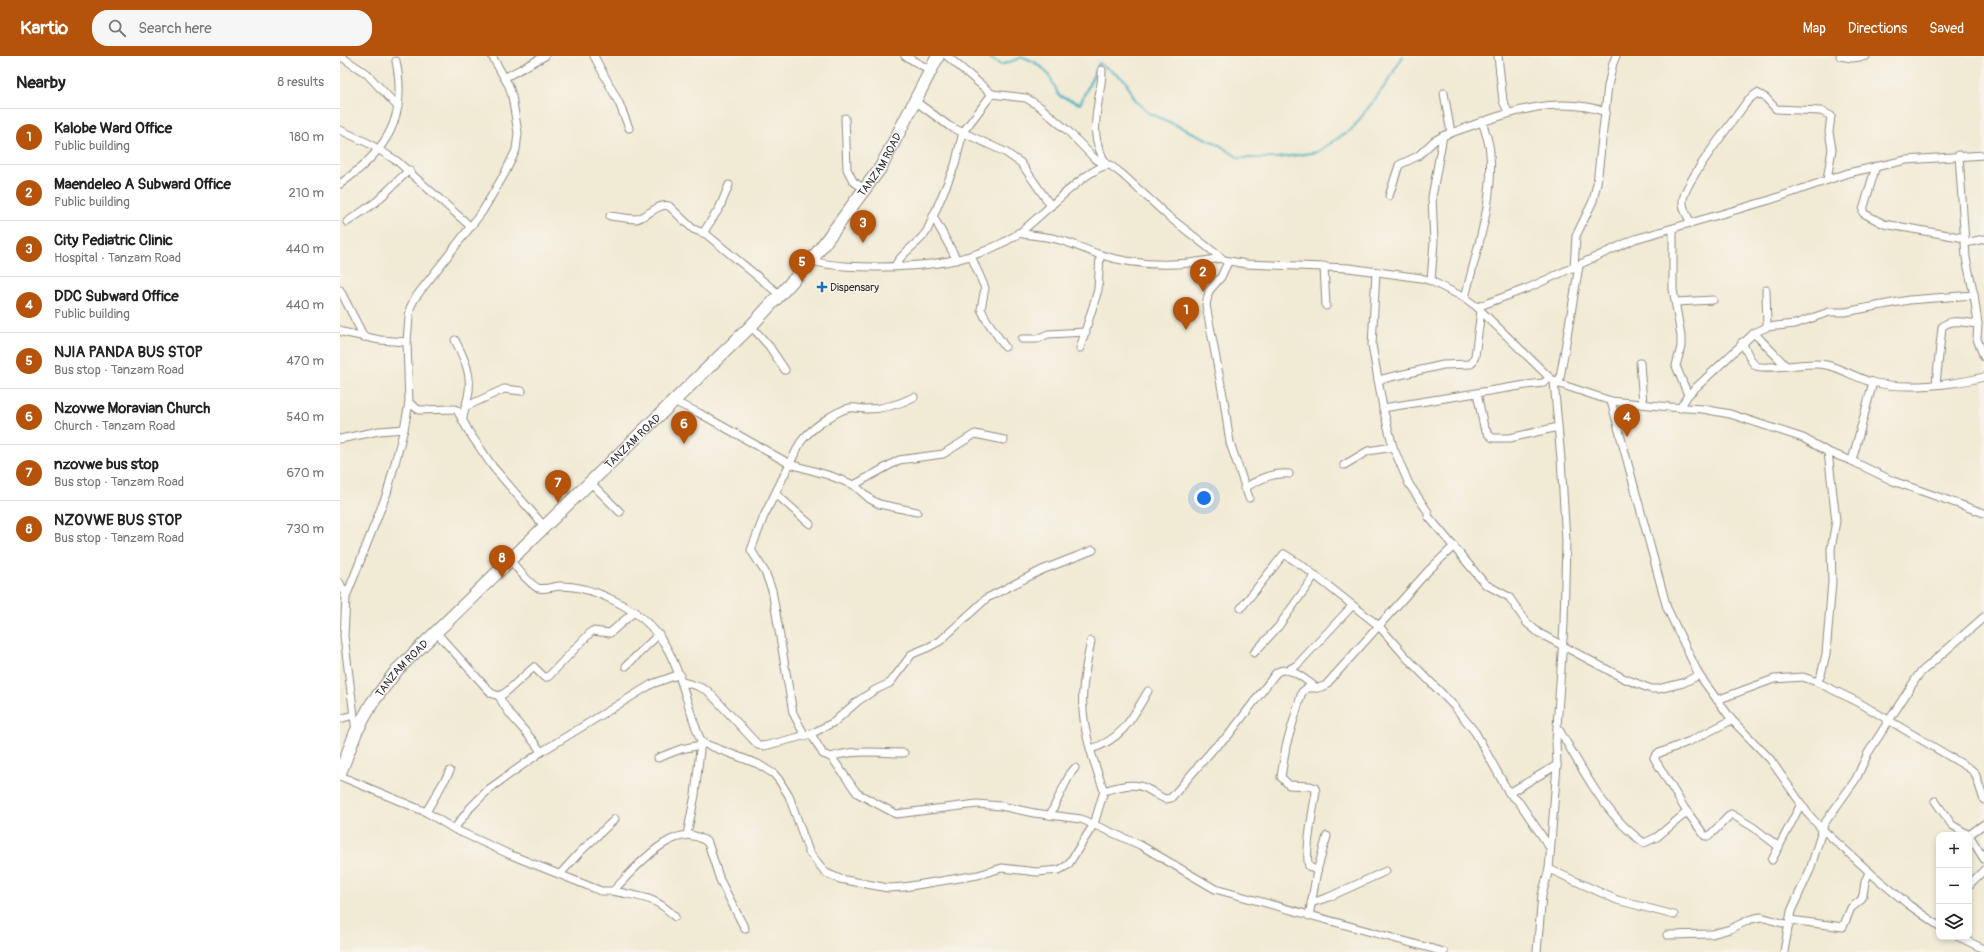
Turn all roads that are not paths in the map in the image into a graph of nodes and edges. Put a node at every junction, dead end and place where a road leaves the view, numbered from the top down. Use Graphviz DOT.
graph roads {
  1 [pos="340,56"];
  2 [pos="492,56"];
  3 [pos="498,56"];
  4 [pos="545,56"];
  5 [pos="594,56"];
  6 [pos="905,56"];
  7 [pos="938,56"];
  8 [pos="947,56"];
  9 [pos="1498,56"];
  10 [pos="1616,56"];
  11 [pos="1840,56"];
  12 [pos="1866,56"];
  13 [pos="396,61"];
  14 [pos="496,64"];
  15 [pos="518,70"];
  16 [pos="930,70"];
  17 [pos="1102,70"];
  18 [pos="504,78"];
  19 [pos="509,86"];
  20 [pos="1444,93"];
  21 [pos="992,94"];
  22 [pos="915,101"];
  23 [pos="398,107"];
  24 [pos="1508,112"];
  25 [pos="1606,112"];
  26 [pos="845,118"];
  27 [pos="1482,121"];
  28 [pos="629,128"];
  29 [pos="340,130"];
  30 [pos="963,132"];
  31 [pos="1451,133"];
  32 [pos="1443,136"];
  33 [pos="379,150"];
  34 [pos="1959,155"];
  35 [pos="1984,155"];
  36 [pos="1106,165"];
  37 [pos="1876,166"];
  38 [pos="410,170"];
  39 [pos="1826,180"];
  40 [pos="340,184"];
  41 [pos="729,185"];
  42 [pos="864,189"];
  43 [pos="1389,196"];
  44 [pos="1051,206"];
  45 [pos="610,216"];
  46 [pos="934,216"];
  47 [pos="347,222"];
  48 [pos="1691,223"];
  49 [pos="471,227"];
  50 [pos="1673,229"];
  51 [pos="703,233"];
  52 [pos="1018,233"];
  53 [pos="1984,239"];
  54 [pos="1966,240"];
  55 [pos="1100,254"];
  56 [pos="971,256"];
  57 [pos="1220,258"];
  58 [pos="957,260"];
  59 [pos="811,261"];
  60 [pos="1228,262"];
  61 [pos="895,266"];
  62 [pos="1324,266"];
  63 [pos="1576,267"];
  64 [pos="1376,272"];
  65 [pos="1431,281"];
  66 [pos="340,290"];
  67 [pos="1766,290"];
  68 [pos="780,295"];
  69 [pos="1974,295"];
  70 [pos="1465,298"];
  71 [pos="1713,300"];
  72 [pos="1676,302"];
  73 [pos="1326,306"];
  74 [pos="1479,309"];
  75 [pos="1978,324"];
  76 [pos="751,326"];
  77 [pos="1767,327"];
  78 [pos="340,330"];
  79 [pos="1086,332"];
  80 [pos="1754,333"];
  81 [pos="364,337"];
  82 [pos="1022,339"];
  83 [pos="455,340"];
  84 [pos="407,342"];
  85 [pos="1742,342"];
  86 [pos="1005,347"];
  87 [pos="1080,348"];
  88 [pos="1984,357"];
  89 [pos="1640,363"];
  90 [pos="1786,366"];
  91 [pos="785,370"];
  92 [pos="1984,377"];
  93 [pos="1378,380"];
  94 [pos="1554,381"];
  95 [pos="1873,382"];
  96 [pos="1936,384"];
  97 [pos="522,391"];
  98 [pos="1476,393"];
  99 [pos="1688,395"];
  100 [pos="914,397"];
  101 [pos="673,401"];
  102 [pos="1611,401"];
  103 [pos="409,403"];
  104 [pos="1643,404"];
  105 [pos="465,407"];
  106 [pos="1383,408"];
  107 [pos="1680,408"];
  108 [pos="463,418"];
  109 [pos="1558,427"];
  110 [pos="404,429"];
  111 [pos="340,439"];
  112 [pos="1004,440"];
  113 [pos="1393,447"];
  114 [pos="1828,452"];
  115 [pos="1852,461"];
  116 [pos="790,464"];
  117 [pos="1344,465"];
  118 [pos="1289,474"];
  119 [pos="591,483"];
  120 [pos="854,485"];
  121 [pos="1244,488"];
  122 [pos="776,494"];
  123 [pos="1249,498"];
  124 [pos="620,512"];
  125 [pos="917,512"];
  126 [pos="1984,513"];
  127 [pos="810,524"];
  128 [pos="544,526"];
  129 [pos="1454,546"];
  130 [pos="1093,550"];
  131 [pos="510,560"];
  132 [pos="1315,576"];
  133 [pos="340,583"];
  134 [pos="346,597"];
  135 [pos="1352,606"];
  136 [pos="1241,608"];
  137 [pos="635,611"];
  138 [pos="1984,617"];
  139 [pos="1379,626"];
  140 [pos="435,631"];
  141 [pos="659,634"];
  142 [pos="1091,641"];
  143 [pos="1563,646"];
  144 [pos="1254,653"];
  145 [pos="343,665"];
  146 [pos="626,666"];
  147 [pos="1288,670"];
  148 [pos="680,674"];
  149 [pos="1699,675"];
  150 [pos="683,682"];
  151 [pos="1817,682"];
  152 [pos="1317,688"];
  153 [pos="1148,691"];
  154 [pos="499,696"];
  155 [pos="1717,700"];
  156 [pos="353,715"];
  157 [pos="340,719"];
  158 [pos="1732,720"];
  159 [pos="1888,721"];
  160 [pos="1558,728"];
  161 [pos="356,732"];
  162 [pos="808,735"];
  163 [pos="701,743"];
  164 [pos="1091,749"];
  165 [pos="541,752"];
  166 [pos="904,753"];
  167 [pos="831,757"];
  168 [pos="658,758"];
  169 [pos="1557,764"];
  170 [pos="1075,768"];
  171 [pos="450,771"];
  172 [pos="340,774"];
  173 [pos="1104,792"];
  174 [pos="1509,793"];
  175 [pos="1984,800"];
  176 [pos="1935,801"];
  177 [pos="1801,804"];
  178 [pos="426,812"];
  179 [pos="1687,812"];
  180 [pos="1050,814"];
  181 [pos="615,819"];
  182 [pos="1094,824"];
  183 [pos="1984,824"];
  184 [pos="454,829"];
  185 [pos="1822,829"];
  186 [pos="1964,832"];
  187 [pos="1972,833"];
  188 [pos="687,835"];
  189 [pos="1327,836"];
  190 [pos="1972,840"];
  191 [pos="1779,847"];
  192 [pos="1550,848"];
  193 [pos="1984,859"];
  194 [pos="1772,860"];
  195 [pos="1548,869"];
  196 [pos="1386,870"];
  197 [pos="1984,870"];
  198 [pos="1317,871"];
  199 [pos="1869,872"];
  200 [pos="561,873"];
  201 [pos="1972,882"];
  202 [pos="613,891"];
  203 [pos="1311,904"];
  204 [pos="1674,915"];
  205 [pos="1309,916"];
  206 [pos="676,917"];
  207 [pos="1789,922"];
  208 [pos="1936,924"];
  209 [pos="745,929"];
  210 [pos="1668,935"];
  211 [pos="1965,940"];
  212 [pos="1984,949"];
  213 [pos="1444,952"];
  214 [pos="1537,952"];
  215 [pos="1784,952"];
  1 -- 23 [label="street"];
  2 -- 14 [label="street"];
  3 -- 14 [label="street"];
  4 -- 15 [label="street"];
  5 -- 28 [label="street"];
  6 -- 16 [label="street"];
  7 -- 16 [label="highway, TANZAM ROAD"];
  8 -- 21 [label="street"];
  9 -- 24 [label="street"];
  10 -- 25 [label="street"];
  11 -- 12 [label="street"];
  13 -- 23 [label="street"];
  14 -- 18 [label="street"];
  15 -- 18 [label="street"];
  15 -- 19 [label="street"];
  16 -- 22 [label="highway, TANZAM ROAD"];
  17 -- 36 [label="street"];
  18 -- 19 [label="street"];
  19 -- 49 [label="street"];
  20 -- 31 [label="street"];
  21 -- 30 [label="street"];
  21 -- 36 [label="street"];
  22 -- 30 [label="street"];
  22 -- 42 [label="highway, TANZAM ROAD"];
  23 -- 33 [label="street"];
  24 -- 25 [label="street"];
  24 -- 27 [label="street"];
  25 -- 63 [label="street"];
  26 -- 42 [label="street"];
  27 -- 31 [label="street"];
  27 -- 70 [label="street"];
  29 -- 33 [label="street"];
  30 -- 44 [label="street"];
  30 -- 46 [label="street"];
  31 -- 32 [label="street"];
  32 -- 43 [label="street"];
  32 -- 65 [label="street"];
  33 -- 38 [label="street"];
  33 -- 40 [label="street"];
  34 -- 35 [label="street"];
  34 -- 37 [label="street"];
  34 -- 54 [label="street"];
  36 -- 44 [label="street"];
  36 -- 57 [label="street"];
  37 -- 39 [label="street"];
  37 -- 54 [label="street"];
  38 -- 47 [label="street"];
  38 -- 49 [label="street"];
  39 -- 48 [label="street"];
  39 -- 48 [label="street"];
  41 -- 51 [label="street"];
  42 -- 59 [label="highway, TANZAM ROAD"];
  44 -- 52 [label="street"];
  45 -- 51 [label="street"];
  46 -- 58 [label="street"];
  46 -- 61 [label="street"];
  48 -- 50 [label="street"];
  49 -- 84 [label="street"];
  50 -- 63 [label="street"];
  50 -- 72 [label="street"];
  51 -- 68 [label="street"];
  52 -- 55 [label="street"];
  52 -- 56 [label="street"];
  53 -- 54 [label="street"];
  54 -- 69 [label="street"];
  55 -- 57 [label="street"];
  55 -- 79 [label="street"];
  56 -- 58 [label="street"];
  56 -- 86 [label="street"];
  57 -- 60 [label="street"];
  58 -- 61 [label="street"];
  59 -- 61 [label="street"];
  59 -- 68 [label="highway, TANZAM ROAD"];
  60 -- 62 [label="street"];
  60 -- 121 [label="street"];
  62 -- 64 [label="street"];
  62 -- 73 [label="street"];
  63 -- 74 [label="street"];
  63 -- 94 [label="street"];
  64 -- 65 [label="street"];
  64 -- 93 [label="street"];
  65 -- 70 [label="street"];
  66 -- 81 [label="street"];
  67 -- 77 [label="street"];
  68 -- 76 [label="highway, TANZAM ROAD"];
  69 -- 75 [label="street"];
  69 -- 77 [label="street"];
  70 -- 74 [label="street"];
  71 -- 72 [label="street"];
  72 -- 99 [label="street"];
  74 -- 93 [label="street"];
  74 -- 94 [label="street"];
  75 -- 88 [label="street"];
  75 -- 96 [label="street"];
  76 -- 91 [label="street"];
  76 -- 101 [label="highway, TANZAM ROAD"];
  77 -- 80 [label="street"];
  78 -- 81 [label="street"];
  79 -- 82 [label="street"];
  79 -- 87 [label="street"];
  80 -- 85 [label="street"];
  80 -- 90 [label="street"];
  81 -- 84 [label="street"];
  83 -- 105 [label="street"];
  84 -- 103 [label="street"];
  85 -- 90 [label="street"];
  85 -- 99 [label="street"];
  89 -- 104 [label="street"];
  90 -- 95 [label="street"];
  92 -- 96 [label="street"];
  93 -- 106 [label="street"];
  94 -- 98 [label="street"];
  94 -- 102 [label="street"];
  94 -- 109 [label="street"];
  95 -- 96 [label="street"];
  95 -- 115 [label="street"];
  97 -- 105 [label="street"];
  98 -- 106 [label="street"];
  98 -- 109 [label="street"];
  99 -- 107 [label="street"];
  100 -- 116 [label="street"];
  101 -- 116 [label="street"];
  101 -- 119 [label="highway, TANZAM ROAD"];
  102 -- 104 [label="street"];
  102 -- 149 [label="street"];
  103 -- 108 [label="street"];
  103 -- 110 [label="street"];
  104 -- 107 [label="street"];
  105 -- 108 [label="street"];
  106 -- 113 [label="street"];
  107 -- 114 [label="street"];
  108 -- 128 [label="street"];
  109 -- 143 [label="street"];
  110 -- 111 [label="street"];
  110 -- 134 [label="street"];
  112 -- 120 [label="street"];
  113 -- 117 [label="street"];
  113 -- 129 [label="street"];
  114 -- 115 [label="street"];
  114 -- 151 [label="street"];
  115 -- 126 [label="street"];
  116 -- 120 [label="street"];
  116 -- 122 [label="street"];
  118 -- 121 [label="street"];
  119 -- 124 [label="street"];
  119 -- 128 [label="highway, TANZAM ROAD"];
  120 -- 125 [label="street"];
  121 -- 123 [label="street"];
  122 -- 127 [label="street"];
  122 -- 162 [label="street"];
  128 -- 131 [label="highway, TANZAM ROAD"];
  129 -- 139 [label="street"];
  129 -- 143 [label="street"];
  130 -- 162 [label="street"];
  131 -- 137 [label="street"];
  131 -- 140 [label="highway, TANZAM ROAD"];
  132 -- 135 [label="street"];
  132 -- 136 [label="street"];
  132 -- 144 [label="street"];
  133 -- 134 [label="street"];
  134 -- 145 [label="street"];
  135 -- 139 [label="street"];
  135 -- 147 [label="street"];
  137 -- 141 [label="street"];
  137 -- 154 [label="street"];
  138 -- 159 [label="street"];
  139 -- 152 [label="street"];
  139 -- 174 [label="street"];
  140 -- 154 [label="street"];
  140 -- 161 [label="highway, TANZAM ROAD"];
  141 -- 146 [label="street"];
  141 -- 148 [label="street"];
  142 -- 164 [label="street"];
  143 -- 149 [label="street"];
  143 -- 160 [label="street"];
  145 -- 156 [label="street"];
  147 -- 152 [label="street"];
  147 -- 173 [label="street"];
  148 -- 150 [label="street"];
  148 -- 165 [label="street"];
  149 -- 155 [label="street"];
  150 -- 162 [label="street"];
  150 -- 163 [label="street"];
  151 -- 155 [label="street"];
  151 -- 159 [label="street"];
  152 -- 198 [label="street"];
  153 -- 164 [label="street"];
  154 -- 165 [label="street"];
  155 -- 158 [label="street"];
  156 -- 157 [label="street"];
  156 -- 161 [label="street"];
  158 -- 177 [label="street"];
  158 -- 179 [label="street"];
  159 -- 175 [label="street"];
  159 -- 185 [label="street"];
  160 -- 169 [label="street"];
  160 -- 179 [label="street"];
  161 -- 172 [label="highway, TANZAM ROAD"];
  162 -- 167 [label="street"];
  163 -- 168 [label="street"];
  163 -- 182 [label="street"];
  163 -- 188 [label="street"];
  164 -- 173 [label="street"];
  165 -- 184 [label="street"];
  166 -- 167 [label="street"];
  167 -- 180 [label="street"];
  169 -- 174 [label="street"];
  169 -- 192 [label="street"];
  170 -- 180 [label="street"];
  171 -- 178 [label="street"];
  172 -- 178 [label="street"];
  173 -- 182 [label="street"];
  174 -- 192 [label="street"];
  176 -- 186 [label="street"];
  177 -- 185 [label="street"];
  177 -- 191 [label="street"];
  178 -- 184 [label="street"];
  179 -- 191 [label="street"];
  180 -- 182 [label="street"];
  181 -- 200 [label="street"];
  182 -- 205 [label="street"];
  183 -- 187 [label="street"];
  184 -- 200 [label="street"];
  185 -- 199 [label="street"];
  185 -- 207 [label="street"];
  188 -- 202 [label="street"];
  188 -- 209 [label="street"];
  189 -- 198 [label="street"];
  190 -- 193 [label="street"];
  191 -- 194 [label="street"];
  192 -- 195 [label="street"];
  195 -- 204 [label="street"];
  195 -- 214 [label="street"];
  196 -- 203 [label="street"];
  197 -- 201 [label="street"];
  198 -- 203 [label="street"];
  199 -- 207 [label="street"];
  199 -- 208 [label="street"];
  200 -- 202 [label="street"];
  202 -- 206 [label="street"];
  203 -- 205 [label="street"];
  205 -- 213 [label="street"];
  207 -- 210 [label="street"];
  207 -- 215 [label="street"];
  211 -- 212 [label="street"];
}
